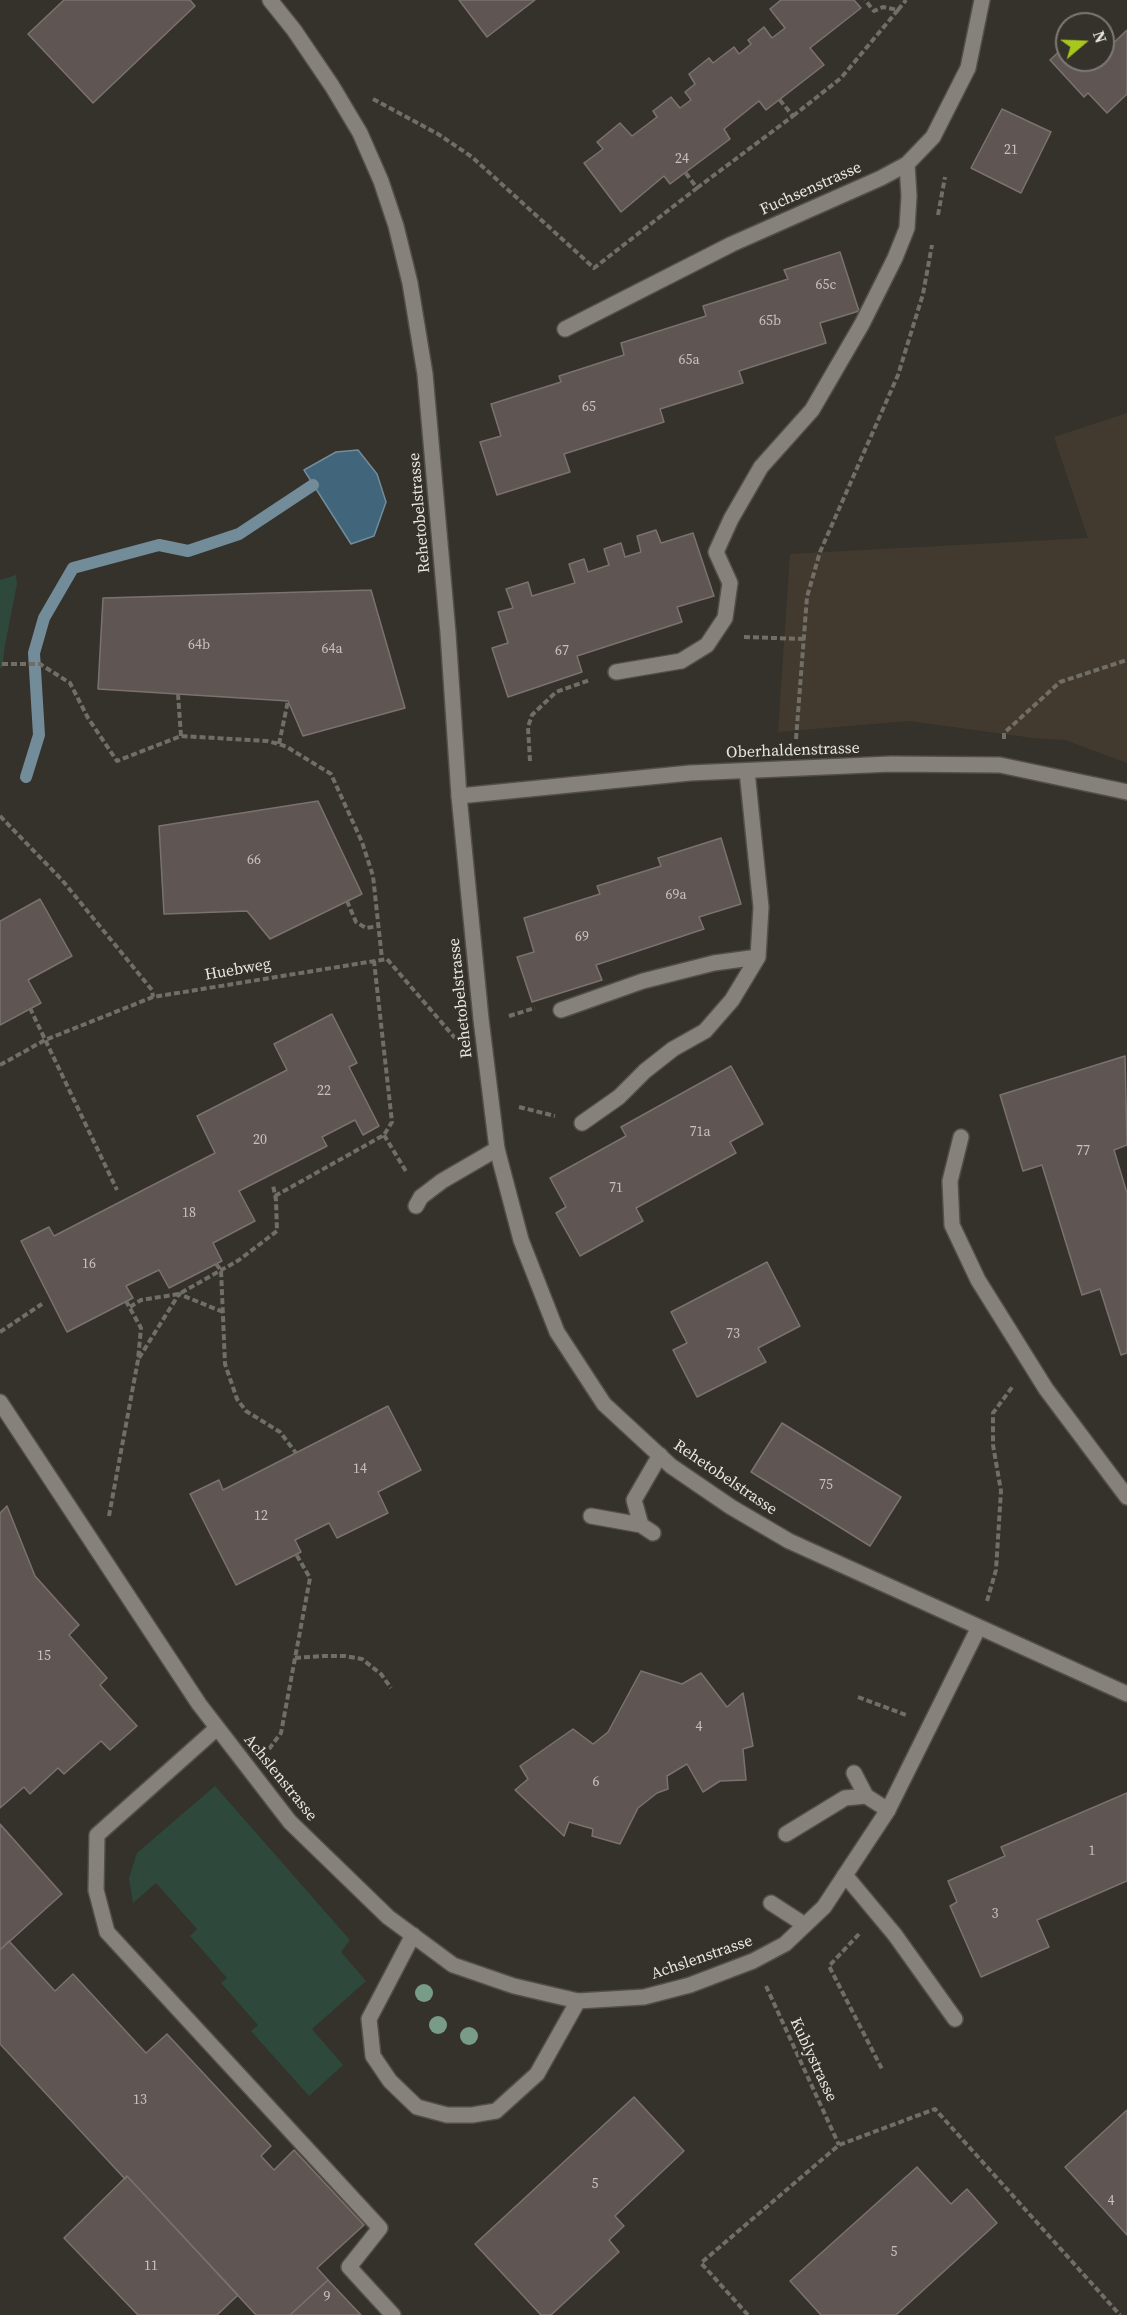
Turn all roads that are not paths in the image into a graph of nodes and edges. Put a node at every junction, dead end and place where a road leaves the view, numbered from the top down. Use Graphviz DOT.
graph roads {
  1 [pos="270,0"];
  2 [pos="982,0"];
  3 [pos="907,164"];
  4 [pos="565,329"];
  5 [pos="616,672"];
  6 [pos="747,771"];
  7 [pos="1127,792"];
  8 [pos="459,796"];
  9 [pos="758,957"];
  10 [pos="561,1010"];
  11 [pos="582,1123"];
  12 [pos="961,1137"];
  13 [pos="497,1149"];
  14 [pos="419,1202"];
  15 [pos="0,1402"];
  16 [pos="660,1455"];
  17 [pos="1127,1497"];
  18 [pos="591,1516"];
  19 [pos="978,1629"];
  20 [pos="1127,1694"];
  21 [pos="217,1728"];
  22 [pos="854,1773"];
  23 [pos="866,1797"];
  24 [pos="888,1810"];
  25 [pos="786,1834"];
  26 [pos="845,1875"];
  27 [pos="771,1903"];
  28 [pos="805,1925"];
  29 [pos="412,1935"];
  30 [pos="578,2001"];
  31 [pos="955,2019"];
  32 [pos="393,2315"];
  1 -- 8 [label="street, Rehetobelstrasse"];
  2 -- 3 [label="street, Fuchsenstrasse"];
  3 -- 4 [label="street, Fuchsenstrasse"];
  3 -- 5 [label="street"];
  6 -- 7 [label="street, Oberhaldenstrasse"];
  6 -- 8 [label="street, Oberhaldenstrasse"];
  6 -- 9 [label="street"];
  8 -- 13 [label="street, Rehetobelstrasse"];
  9 -- 10 [label="street"];
  9 -- 11 [label="street"];
  12 -- 17 [label="street"];
  13 -- 14 [label="street"];
  13 -- 16 [label="street, Rehetobelstrasse"];
  15 -- 21 [label="street, Achslenstrasse"];
  16 -- 18 [label="street"];
  16 -- 19 [label="street, Rehetobelstrasse"];
  19 -- 20 [label="street, Rehetobelstrasse"];
  19 -- 24 [label="street, Achslenstrasse"];
  21 -- 29 [label="street, Achslenstrasse"];
  21 -- 32 [label="street"];
  22 -- 23 [label="street"];
  23 -- 24 [label="street"];
  23 -- 25 [label="street"];
  24 -- 26 [label="street, Achslenstrasse"];
  26 -- 28 [label="street, Achslenstrasse"];
  26 -- 31 [label="street"];
  27 -- 28 [label="street"];
  28 -- 30 [label="street, Achslenstrasse"];
  29 -- 30 [label="street, Achslenstrasse"];
  29 -- 30 [label="street"];
}
